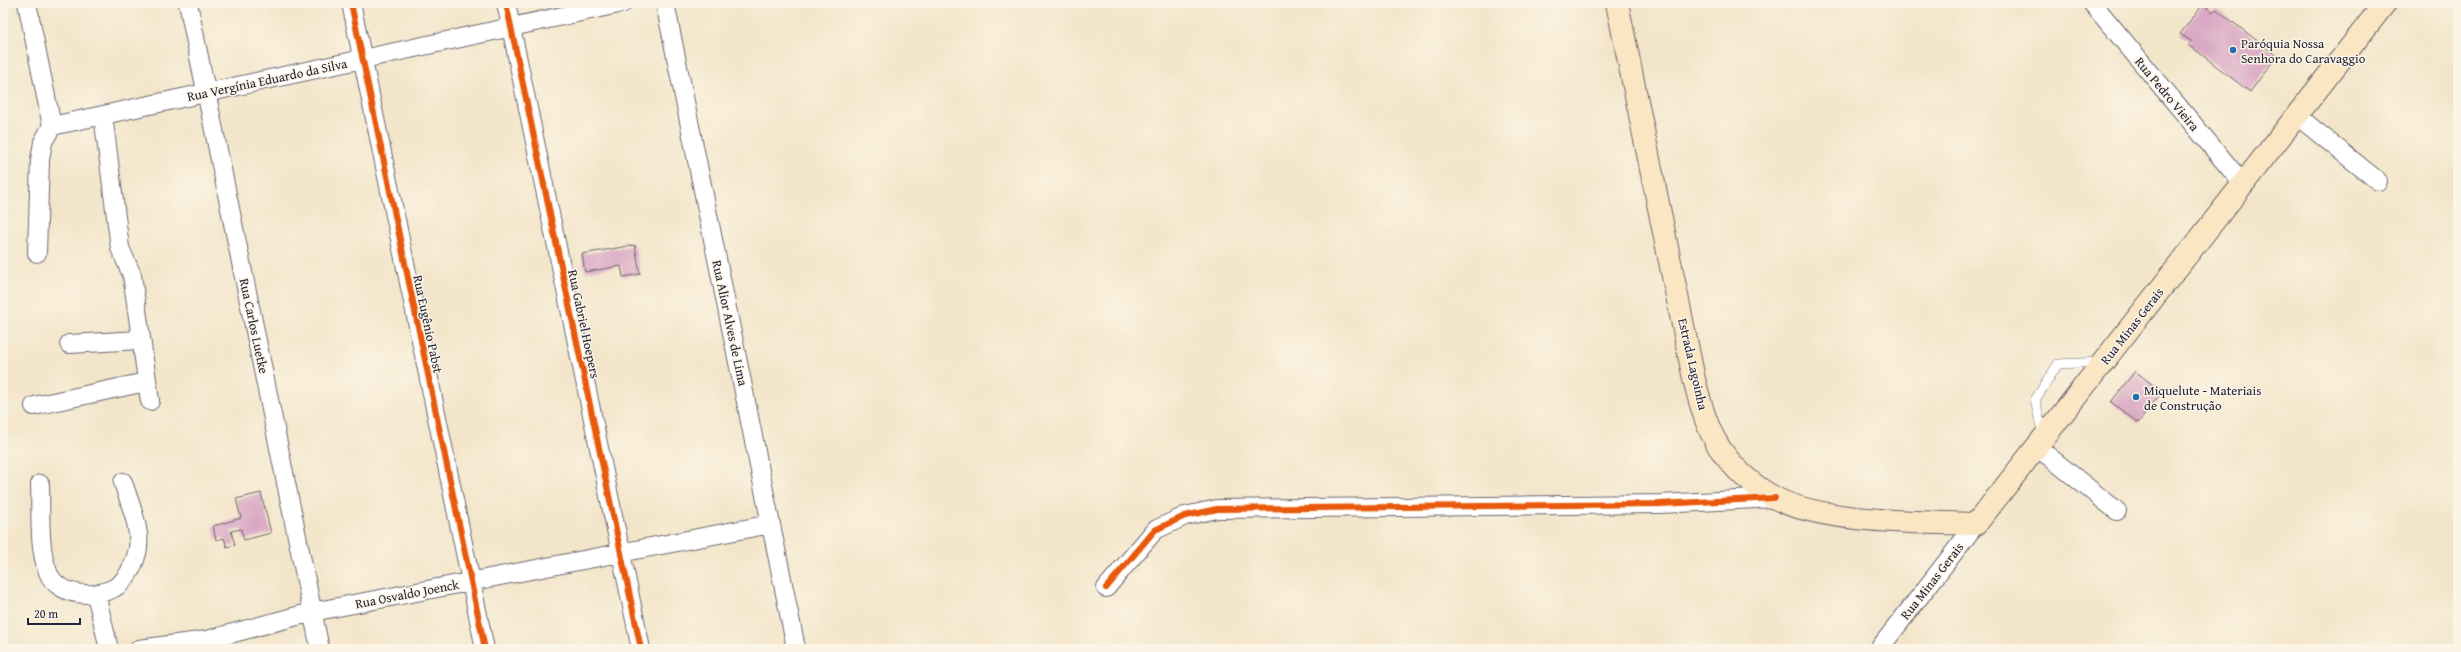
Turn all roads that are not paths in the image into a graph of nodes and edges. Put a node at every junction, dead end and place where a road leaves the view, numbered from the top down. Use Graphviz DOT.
graph roads {
  1 [pos="27,3"];
  2 [pos="188,3"];
  3 [pos="351,3"];
  4 [pos="506,3"];
  5 [pos="624,3"];
  6 [pos="665,3"];
  7 [pos="1617,3"];
  8 [pos="2092,3"];
  9 [pos="2384,3"];
  10 [pos="511,27"];
  11 [pos="362,59"];
  12 [pos="207,93"];
  13 [pos="103,115"];
  14 [pos="2296,115"];
  15 [pos="52,126"];
  16 [pos="2378,181"];
  17 [pos="2243,184"];
  18 [pos="37,253"];
  19 [pos="140,340"];
  20 [pos="68,344"];
  21 [pos="2104,362"];
  22 [pos="146,382"];
  23 [pos="150,401"];
  24 [pos="34,406"];
  25 [pos="2041,442"];
  26 [pos="123,482"];
  27 [pos="40,484"];
  28 [pos="1775,498"];
  29 [pos="2117,511"];
  30 [pos="771,524"];
  31 [pos="1976,524"];
  32 [pos="621,553"];
  33 [pos="471,582"];
  34 [pos="1106,588"];
  35 [pos="96,594"];
  36 [pos="312,612"];
  37 [pos="795,643"];
  38 [pos="109,649"];
  39 [pos="139,649"];
  40 [pos="320,649"];
  41 [pos="485,649"];
  42 [pos="641,649"];
  43 [pos="1879,649"];
  1 -- 15 [label="street"];
  2 -- 12 [label="street, Rua Carlos Luetke"];
  3 -- 11 [label="street, Rua Eugênio Pabst"];
  4 -- 10 [label="street, Rua Gabriel Hoepers"];
  5 -- 10 [label="street, Rua Vergínia Eduardo da Silva"];
  6 -- 30 [label="street, Rua Alior Alves de Lima"];
  7 -- 28 [label="main road, Estrada Lagoinha"];
  8 -- 17 [label="street, Rua Pedro Vieira"];
  9 -- 14 [label="main road, Rua Minas Gerais"];
  10 -- 11 [label="street, Rua Vergínia Eduardo da Silva"];
  10 -- 32 [label="street, Rua Gabriel Hoepers"];
  11 -- 12 [label="street, Rua Vergínia Eduardo da Silva"];
  11 -- 33 [label="street, Rua Eugênio Pabst"];
  12 -- 13 [label="street, Rua Vergínia Eduardo da Silva"];
  12 -- 36 [label="street, Rua Carlos Luetke"];
  13 -- 15 [label="street, Rua Vergínia Eduardo da Silva"];
  13 -- 19 [label="street"];
  14 -- 16 [label="street"];
  14 -- 17 [label="main road, Rua Minas Gerais"];
  15 -- 18 [label="street"];
  17 -- 21 [label="main road, Rua Minas Gerais"];
  19 -- 20 [label="street"];
  19 -- 22 [label="street"];
  21 -- 25 [label="main road, Rua Minas Gerais"];
  21 -- 25 [label="lane"];
  22 -- 23 [label="street"];
  22 -- 24 [label="street"];
  25 -- 29 [label="street"];
  25 -- 31 [label="main road, Rua Minas Gerais"];
  26 -- 35 [label="street"];
  27 -- 35 [label="street"];
  28 -- 31 [label="main road, Estrada Lagoinha"];
  28 -- 34 [label="street"];
  30 -- 32 [label="street, Rua Osvaldo Joenck"];
  30 -- 37 [label="street, Rua Alior Alves de Lima"];
  31 -- 43 [label="street, Rua Minas Gerais"];
  32 -- 33 [label="street, Rua Osvaldo Joenck"];
  32 -- 42 [label="street, Rua Gabriel Hoepers"];
  33 -- 36 [label="street, Rua Osvaldo Joenck"];
  33 -- 41 [label="street, Rua Eugênio Pabst"];
  35 -- 38 [label="street"];
  36 -- 39 [label="street, Rua Osvaldo Joenck"];
  36 -- 40 [label="street, Rua Carlos Luetke"];
}
